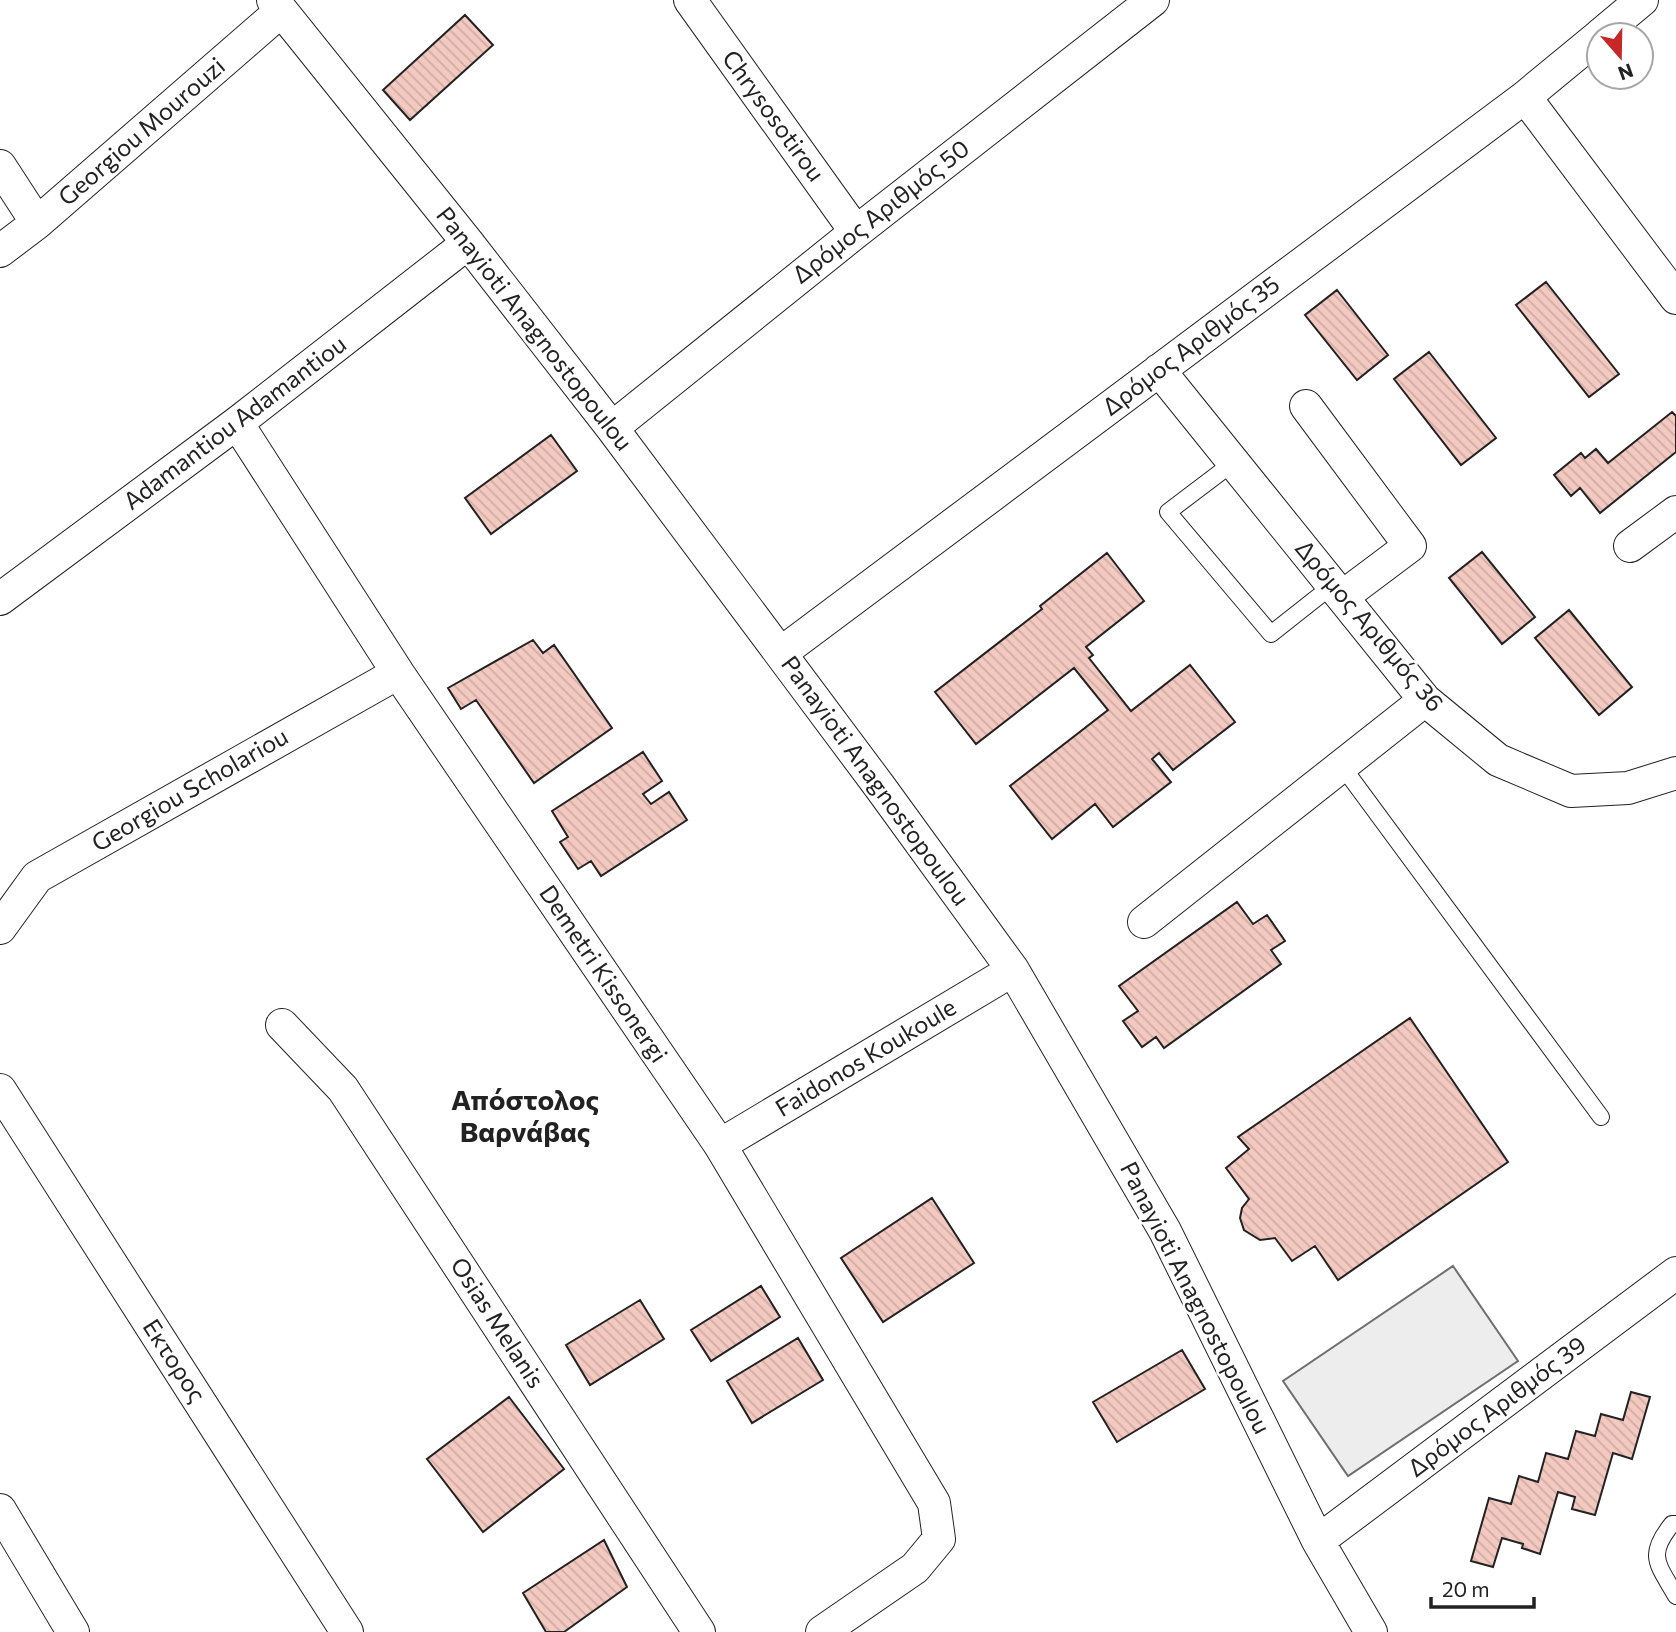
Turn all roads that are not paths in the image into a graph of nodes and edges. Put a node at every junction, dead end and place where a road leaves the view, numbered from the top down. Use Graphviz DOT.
graph roads {
  1 [pos="690,0"];
  2 [pos="1153,0"];
  3 [pos="1642,0"];
  4 [pos="277,5"];
  5 [pos="1616,21"];
  6 [pos="1585,47"];
  7 [pos="1525,97"];
  8 [pos="0,166"];
  9 [pos="37,223"];
  10 [pos="856,232"];
  11 [pos="468,243"];
  12 [pos="0,251"];
  13 [pos="1676,298"];
  14 [pos="1159,370"];
  15 [pos="1306,406"];
  16 [pos="236,423"];
  17 [pos="612,428"];
  18 [pos="1234,462"];
  19 [pos="1676,512"];
  20 [pos="1630,546"];
  21 [pos="1338,591"];
  22 [pos="0,599"];
  23 [pos="781,653"];
  24 [pos="398,673"];
  25 [pos="1425,700"];
  26 [pos="1342,766"];
  27 [pos="1676,774"];
  28 [pos="1144,922"];
  29 [pos="0,928"];
  30 [pos="1013,970"];
  31 [pos="282,1025"];
  32 [pos="0,1090"];
  33 [pos="1601,1117"];
  34 [pos="720,1145"];
  35 [pos="1676,1273"];
  36 [pos="0,1510"];
  37 [pos="1676,1524"];
  38 [pos="1318,1541"];
  39 [pos="1676,1596"];
  40 [pos="73,1632"];
  41 [pos="347,1632"];
  42 [pos="699,1632"];
  43 [pos="822,1632"];
  44 [pos="1371,1632"];
  1 -- 10 [label="street, Chrysosotirou"];
  2 -- 10 [label="street, Δρόμος Αριθμός 50"];
  3 -- 5 [label="street, Δρόμος Αριθμός 35"];
  4 -- 9 [label="street, Georgiou Mourouzi"];
  4 -- 11 [label="street, Panayioti Anagnostopoulou"];
  6 -- 7 [label="street, Δρόμος Αριθμός 35"];
  7 -- 13 [label="street"];
  7 -- 14 [label="street, Δρόμος Αριθμός 35"];
  8 -- 9 [label="street"];
  9 -- 12 [label="street, Georgiou Mourouzi"];
  10 -- 17 [label="street, Δρόμος Αριθμός 50"];
  11 -- 16 [label="street, Adamantiou Adamantiou"];
  11 -- 17 [label="street, Panayioti Anagnostopoulou"];
  14 -- 18 [label="street, Δρόμος Αριθμός 36"];
  14 -- 23 [label="street, Δρόμος Αριθμός 35"];
  15 -- 21 [label="street"];
  16 -- 22 [label="street, Adamantiou Adamantiou"];
  16 -- 24 [label="street, Demetri Kissonergi"];
  17 -- 23 [label="street, Panayioti Anagnostopoulou"];
  18 -- 21 [label="street, Δρόμος Αριθμός 36"];
  18 -- 21 [label="lane"];
  19 -- 20 [label="street"];
  21 -- 25 [label="street, Δρόμος Αριθμός 36"];
  23 -- 30 [label="street, Panayioti Anagnostopoulou"];
  24 -- 29 [label="street, Georgiou Scholariou"];
  24 -- 34 [label="street, Demetri Kissonergi"];
  25 -- 26 [label="street"];
  25 -- 27 [label="street, Δρόμος Αριθμός 36"];
  26 -- 28 [label="street"];
  26 -- 33 [label="lane"];
  30 -- 34 [label="street, Faidonos Koukoule"];
  30 -- 38 [label="street, Panayioti Anagnostopoulou"];
  31 -- 42 [label="street, Osias Melanis"];
  32 -- 41 [label="street, Εκτορος"];
  34 -- 43 [label="street, Demetri Kissonergi"];
  35 -- 38 [label="street, Δρόμος Αριθμός 39"];
  36 -- 40 [label="street"];
  37 -- 39 [label="lane"];
  38 -- 44 [label="street, Panayioti Anagnostopoulou"];
}
